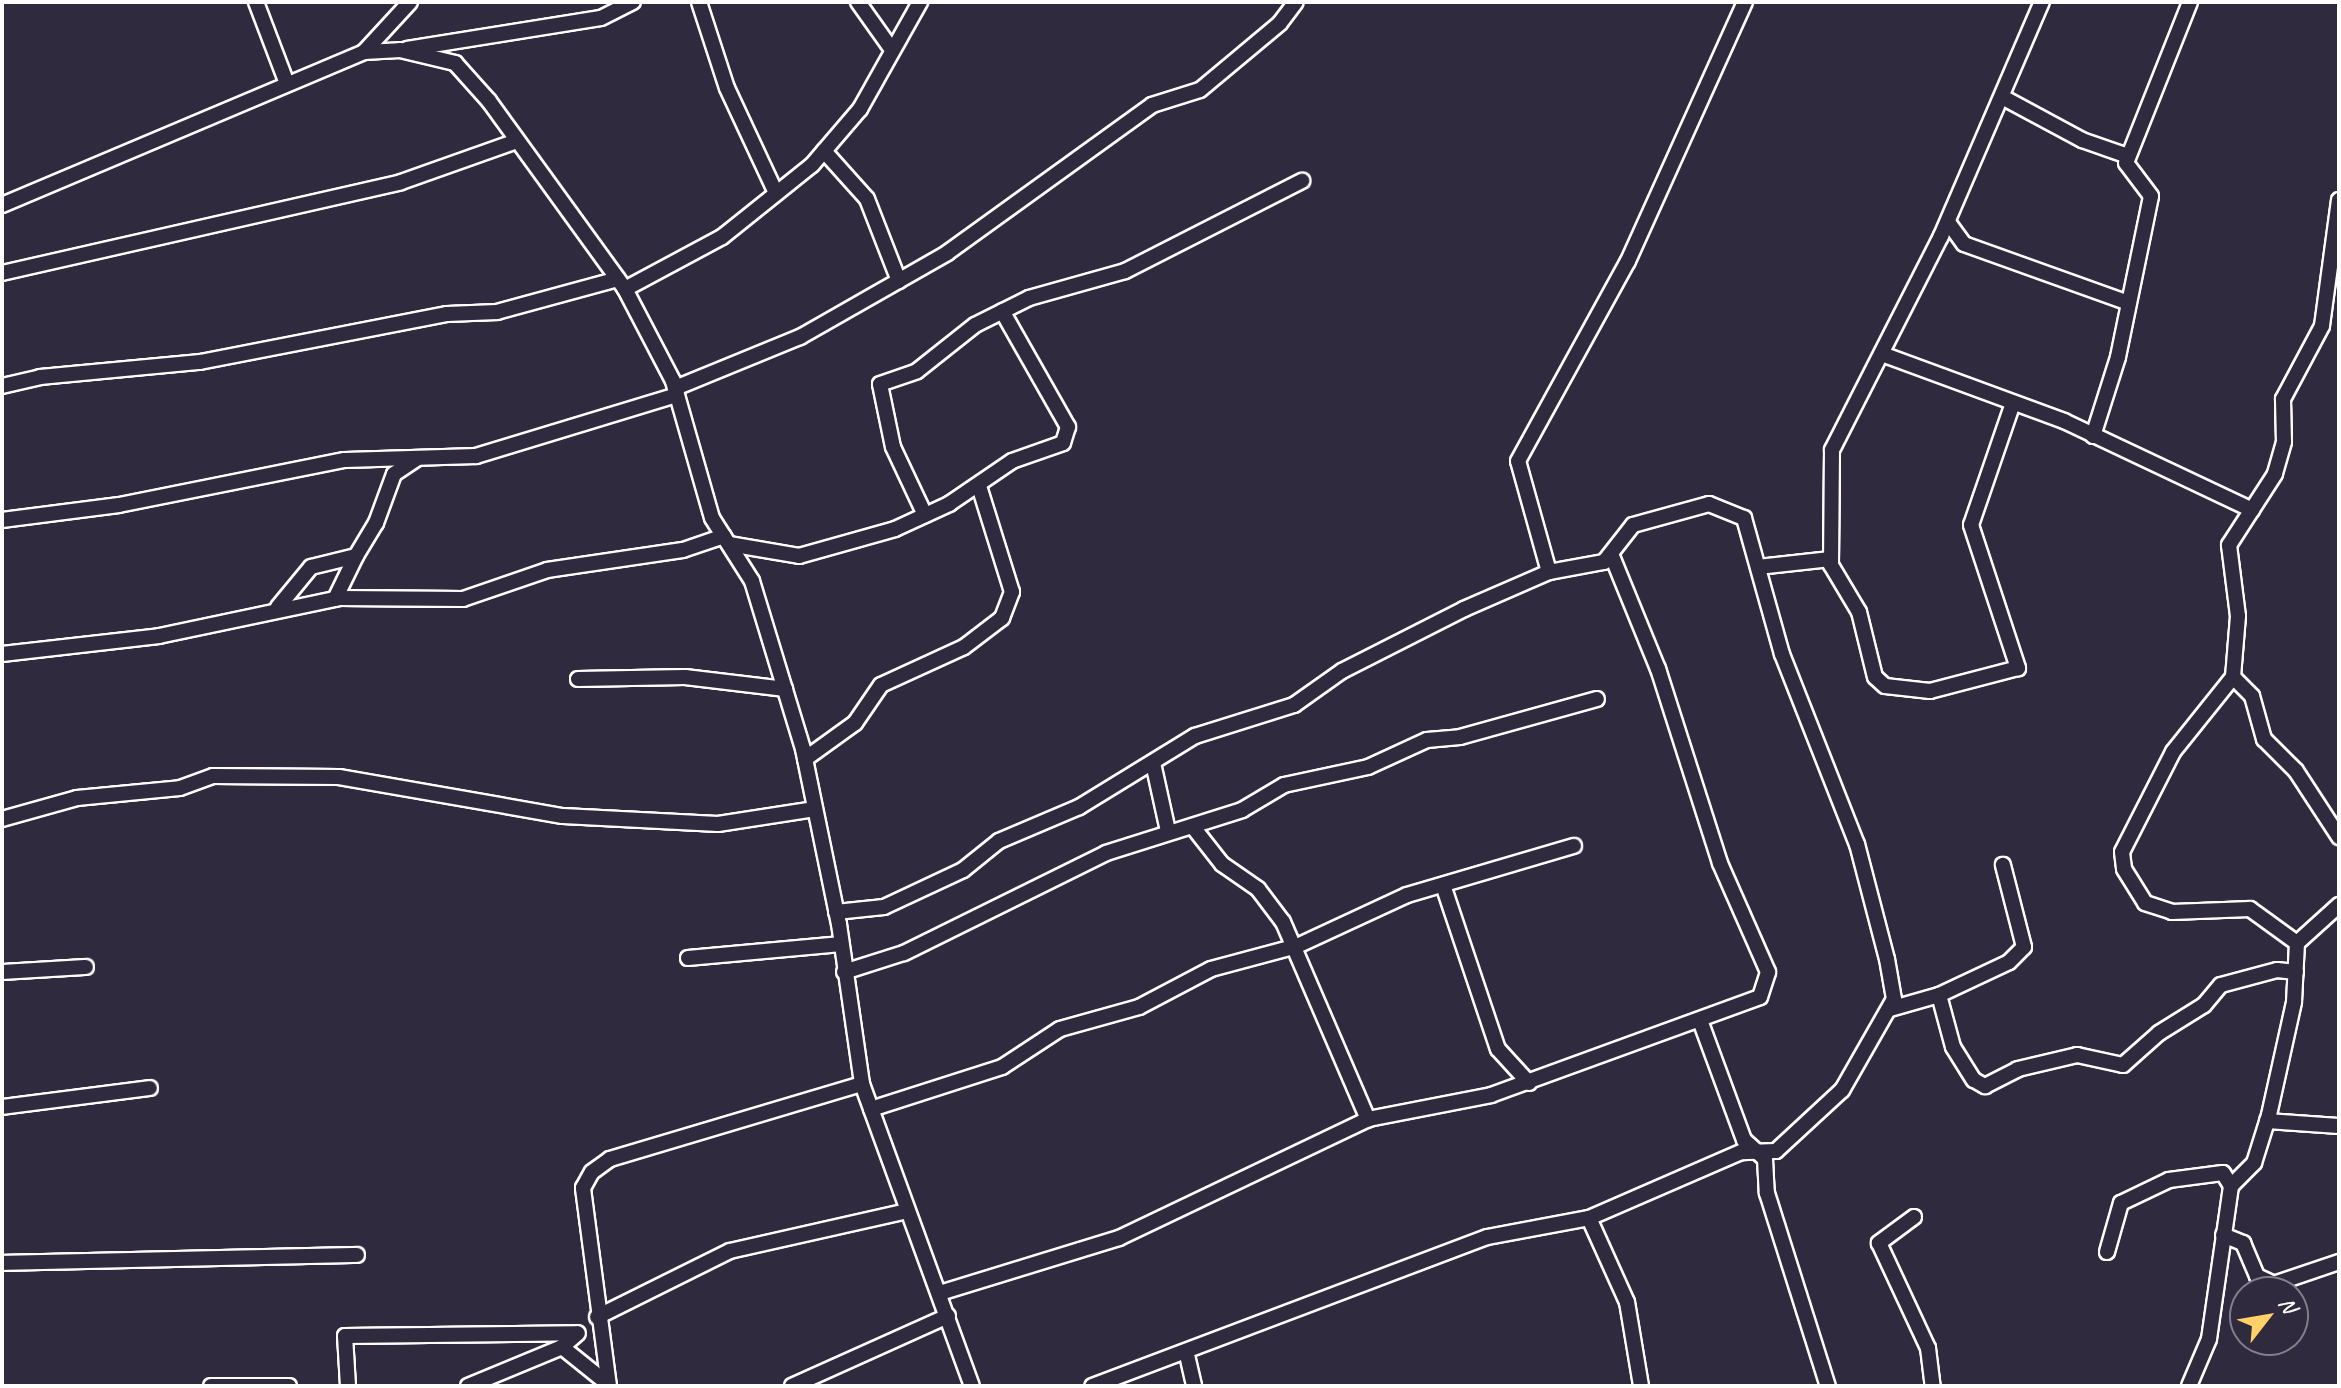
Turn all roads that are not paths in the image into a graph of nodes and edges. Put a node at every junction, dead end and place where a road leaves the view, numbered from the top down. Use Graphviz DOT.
graph roads {
  1 [pos="256,2"];
  2 [pos="410,2"];
  3 [pos="633,2"];
  4 [pos="699,2"];
  5 [pos="858,2"];
  6 [pos="920,2"];
  7 [pos="1296,2"];
  8 [pos="1745,2"];
  9 [pos="2042,2"];
  10 [pos="2190,2"];
  11 [pos="452,43"];
  12 [pos="890,47"];
  13 [pos="400,50"];
  14 [pos="364,52"];
  15 [pos="455,63"];
  16 [pos="286,81"];
  17 [pos="2004,98"];
  18 [pos="517,141"];
  19 [pos="824,151"];
  20 [pos="2128,156"];
  21 [pos="1302,181"];
  22 [pos="776,193"];
  23 [pos="2339,200"];
  24 [pos="2,205"];
  25 [pos="1948,222"];
  26 [pos="2,273"];
  27 [pos="899,281"];
  28 [pos="622,284"];
  29 [pos="2129,303"];
  30 [pos="1002,311"];
  31 [pos="1882,354"];
  32 [pos="2,386"];
  33 [pos="676,392"];
  34 [pos="2013,403"];
  35 [pos="2093,436"];
  36 [pos="417,458"];
  37 [pos="979,486"];
  38 [pos="2252,510"];
  39 [pos="925,515"];
  40 [pos="2,520"];
  41 [pos="726,540"];
  42 [pos="1611,554"];
  43 [pos="356,556"];
  44 [pos="1831,559"];
  45 [pos="1758,567"];
  46 [pos="1549,572"];
  47 [pos="335,599"];
  48 [pos="278,607"];
  49 [pos="2,654"];
  50 [pos="2233,677"];
  51 [pos="578,679"];
  52 [pos="785,689"];
  53 [pos="1597,699"];
  54 [pos="805,759"];
  55 [pos="1153,763"];
  56 [pos="815,809"];
  57 [pos="2,819"];
  58 [pos="1193,827"];
  59 [pos="1168,831"];
  60 [pos="2339,837"];
  61 [pos="1574,846"];
  62 [pos="2003,865"];
  63 [pos="1443,885"];
  64 [pos="2339,905"];
  65 [pos="836,912"];
  66 [pos="2297,943"];
  67 [pos="841,944"];
  68 [pos="1297,946"];
  69 [pos="688,958"];
  70 [pos="86,967"];
  71 [pos="2,972"];
  72 [pos="844,972"];
  73 [pos="2296,972"];
  74 [pos="1939,995"];
  75 [pos="1890,1009"];
  76 [pos="1701,1023"];
  77 [pos="1529,1083"];
  78 [pos="862,1084"];
  79 [pos="150,1088"];
  80 [pos="2,1107"];
  81 [pos="871,1109"];
  82 [pos="1368,1119"];
  83 [pos="2267,1121"];
  84 [pos="2339,1126"];
  85 [pos="1755,1150"];
  86 [pos="2231,1186"];
  87 [pos="907,1211"];
  88 [pos="1914,1217"];
  89 [pos="1589,1218"];
  90 [pos="2223,1235"];
  91 [pos="2107,1252"];
  92 [pos="357,1255"];
  93 [pos="2339,1262"];
  94 [pos="2,1263"];
  95 [pos="940,1293"];
  96 [pos="948,1316"];
  97 [pos="598,1323"];
  98 [pos="577,1333"];
  99 [pos="562,1347"];
  100 [pos="1187,1355"];
  101 [pos="608,1385"];
  102 [pos="211,1386"];
  103 [pos="289,1386"];
  104 [pos="348,1386"];
  105 [pos="468,1386"];
  106 [pos="792,1386"];
  107 [pos="972,1386"];
  108 [pos="1092,1386"];
  109 [pos="1194,1386"];
  110 [pos="1641,1386"];
  111 [pos="1828,1386"];
  112 [pos="1933,1386"];
  113 [pos="2189,1386"];
  1 -- 16 [label="street"];
  2 -- 14 [label="street"];
  3 -- 11 [label="street"];
  4 -- 22 [label="street"];
  5 -- 12 [label="street"];
  6 -- 12 [label="street"];
  7 -- 27 [label="street"];
  8 -- 46 [label="street"];
  9 -- 17 [label="street"];
  10 -- 20 [label="street"];
  11 -- 13 [label="street"];
  11 -- 15 [label="street"];
  12 -- 19 [label="street"];
  13 -- 14 [label="street"];
  13 -- 15 [label="street"];
  14 -- 16 [label="street"];
  15 -- 18 [label="street"];
  16 -- 24 [label="street"];
  17 -- 20 [label="street"];
  17 -- 25 [label="street"];
  18 -- 26 [label="street"];
  18 -- 28 [label="street"];
  19 -- 22 [label="street"];
  19 -- 27 [label="street"];
  20 -- 29 [label="street"];
  21 -- 30 [label="street"];
  22 -- 28 [label="street"];
  23 -- 38 [label="street"];
  25 -- 29 [label="street"];
  25 -- 31 [label="street"];
  27 -- 33 [label="street"];
  28 -- 32 [label="street"];
  28 -- 33 [label="street"];
  29 -- 35 [label="street"];
  30 -- 37 [label="street"];
  30 -- 39 [label="street"];
  31 -- 34 [label="street"];
  31 -- 44 [label="street"];
  33 -- 36 [label="street"];
  33 -- 41 [label="street"];
  34 -- 35 [label="street"];
  34 -- 44 [label="street"];
  35 -- 38 [label="street"];
  36 -- 40 [label="street"];
  36 -- 43 [label="street"];
  37 -- 39 [label="street"];
  37 -- 54 [label="street"];
  38 -- 50 [label="street"];
  39 -- 41 [label="street"];
  41 -- 47 [label="street"];
  41 -- 52 [label="street"];
  42 -- 45 [label="street"];
  42 -- 46 [label="street"];
  42 -- 76 [label="street"];
  43 -- 47 [label="street"];
  43 -- 48 [label="street"];
  44 -- 45 [label="street"];
  45 -- 75 [label="street"];
  46 -- 55 [label="street"];
  47 -- 48 [label="street"];
  48 -- 49 [label="street"];
  50 -- 60 [label="street"];
  50 -- 66 [label="street"];
  51 -- 52 [label="street"];
  52 -- 54 [label="street"];
  53 -- 58 [label="street"];
  54 -- 56 [label="street"];
  55 -- 59 [label="street"];
  55 -- 65 [label="street"];
  56 -- 57 [label="street"];
  56 -- 65 [label="street"];
  58 -- 59 [label="street"];
  58 -- 68 [label="street"];
  59 -- 72 [label="street"];
  61 -- 63 [label="street"];
  62 -- 74 [label="street"];
  63 -- 68 [label="street"];
  63 -- 77 [label="street"];
  64 -- 66 [label="street"];
  65 -- 67 [label="street"];
  66 -- 73 [label="street"];
  67 -- 69 [label="street"];
  67 -- 72 [label="street"];
  68 -- 81 [label="street"];
  68 -- 82 [label="street"];
  70 -- 71 [label="street"];
  72 -- 78 [label="street"];
  73 -- 74 [label="street"];
  73 -- 83 [label="street"];
  74 -- 75 [label="street"];
  75 -- 85 [label="street"];
  76 -- 77 [label="street"];
  76 -- 85 [label="street"];
  77 -- 82 [label="street"];
  78 -- 81 [label="street"];
  78 -- 97 [label="street"];
  79 -- 80 [label="street"];
  81 -- 87 [label="street"];
  82 -- 95 [label="street"];
  83 -- 84 [label="street"];
  83 -- 86 [label="street"];
  85 -- 89 [label="street"];
  85 -- 111 [label="street"];
  86 -- 90 [label="street"];
  86 -- 91 [label="street"];
  87 -- 95 [label="street"];
  87 -- 97 [label="street"];
  88 -- 112 [label="street"];
  89 -- 100 [label="street"];
  89 -- 110 [label="street"];
  90 -- 93 [label="street"];
  90 -- 113 [label="street"];
  92 -- 94 [label="street"];
  95 -- 96 [label="street"];
  96 -- 106 [label="street"];
  96 -- 107 [label="street"];
  97 -- 98 [label="street"];
  97 -- 101 [label="street"];
  98 -- 99 [label="street"];
  98 -- 104 [label="street"];
  99 -- 101 [label="street"];
  99 -- 105 [label="street"];
  100 -- 108 [label="street"];
  100 -- 109 [label="street"];
  102 -- 103 [label="street"];
}
